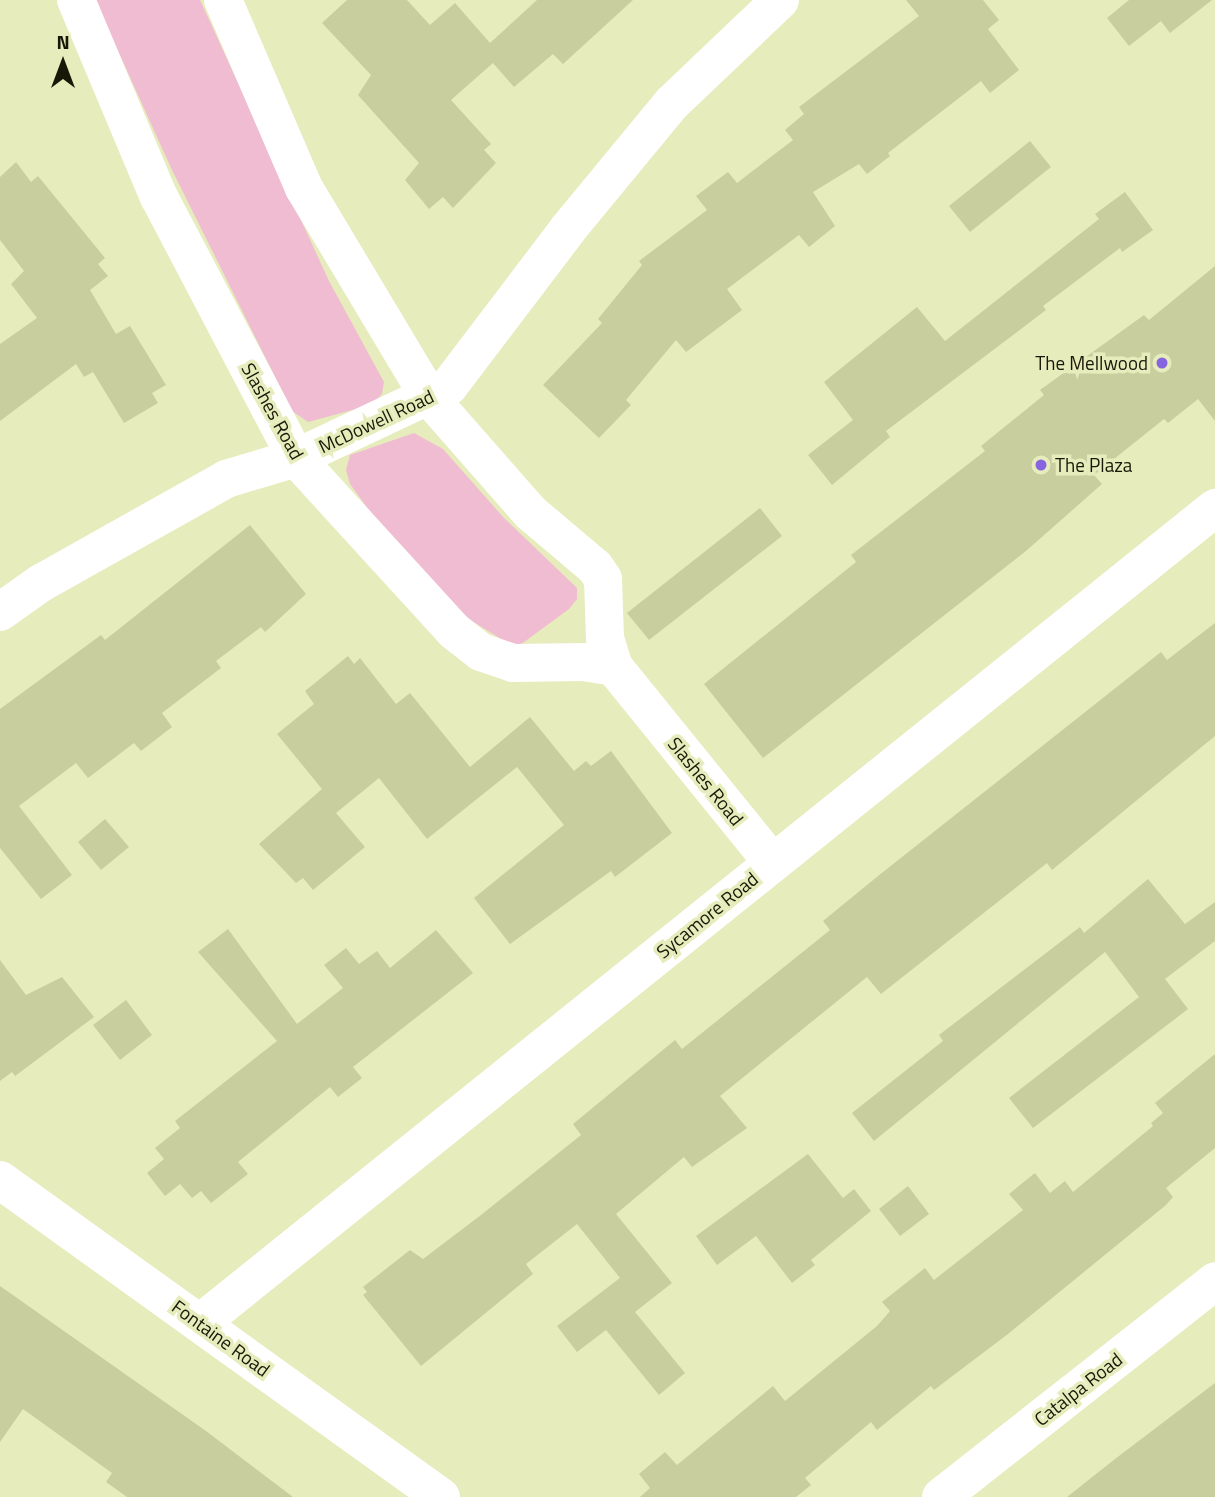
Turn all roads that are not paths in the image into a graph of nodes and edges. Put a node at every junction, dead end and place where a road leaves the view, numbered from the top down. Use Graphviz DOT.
graph roads {
  1 [pos="76,0"];
  2 [pos="223,0"];
  3 [pos="780,0"];
  4 [pos="429,397"];
  5 [pos="296,458"];
  6 [pos="1215,508"];
  7 [pos="605,594"];
  8 [pos="0,612"];
  9 [pos="533,663"];
  10 [pos="614,667"];
  11 [pos="772,862"];
  12 [pos="0,1180"];
  13 [pos="1215,1281"];
  14 [pos="200,1323"];
  15 [pos="441,1497"];
  16 [pos="941,1497"];
  1 -- 5 [label="street, Slashes Road"];
  2 -- 4 [label="street, Slashes Road"];
  3 -- 4 [label="street, McDowell Road"];
  4 -- 5 [label="street, McDowell Road"];
  4 -- 7 [label="street, Slashes Road"];
  5 -- 8 [label="street, McDowell Road"];
  5 -- 9 [label="street, Slashes Road"];
  6 -- 11 [label="street, Sycamore Road"];
  7 -- 9 [label="street"];
  7 -- 10 [label="street, Slashes Road"];
  9 -- 10 [label="street, Slashes Road"];
  10 -- 11 [label="street, Slashes Road"];
  11 -- 14 [label="street, Sycamore Road"];
  12 -- 14 [label="street, Fontaine Road"];
  13 -- 16 [label="street, Catalpa Road"];
  14 -- 15 [label="street, Fontaine Road"];
}
